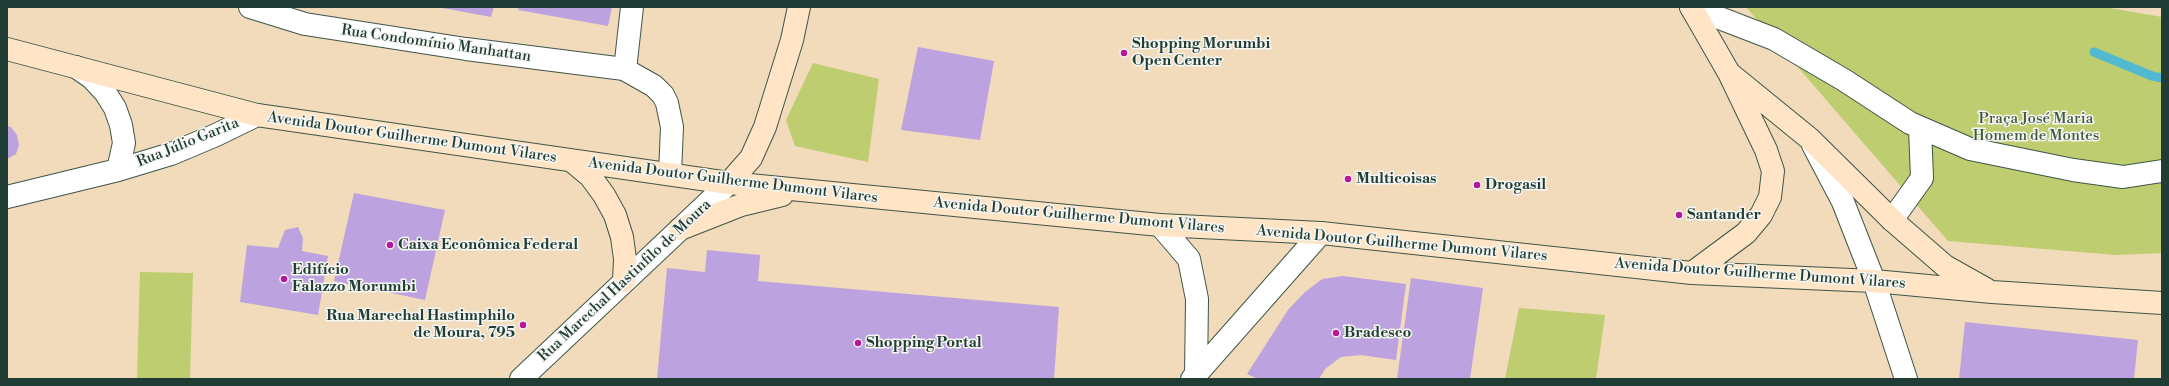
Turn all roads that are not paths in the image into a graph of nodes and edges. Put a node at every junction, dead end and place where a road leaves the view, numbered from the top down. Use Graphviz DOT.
graph roads {
  1 [pos="250,7"];
  2 [pos="632,7"];
  3 [pos="799,7"];
  4 [pos="1691,7"];
  5 [pos="7,49"];
  6 [pos="76,67"];
  7 [pos="625,70"];
  8 [pos="1728,73"];
  9 [pos="257,114"];
  10 [pos="1920,128"];
  11 [pos="1810,139"];
  12 [pos="572,161"];
  13 [pos="118,170"];
  14 [pos="2162,172"];
  15 [pos="670,174"];
  16 [pos="729,183"];
  17 [pos="805,191"];
  18 [pos="7,197"];
  19 [pos="1892,220"];
  20 [pos="1160,225"];
  21 [pos="680,229"];
  22 [pos="1321,233"];
  23 [pos="1692,273"];
  24 [pos="624,281"];
  25 [pos="1874,281"];
  26 [pos="1992,292"];
  27 [pos="2162,303"];
  28 [pos="1194,376"];
  29 [pos="521,379"];
  30 [pos="1906,379"];
  1 -- 7 [label="street, Rua Condomínio Manhattan"];
  2 -- 7 [label="street"];
  3 -- 16 [label="main road, Rua Marechal Hastinfilo de Moura"];
  4 -- 8 [label="main road"];
  4 -- 10 [label="street"];
  5 -- 6 [label="main road, Avenida Doutor Guilherme Dumont Vilares"];
  6 -- 9 [label="main road, Avenida Doutor Guilherme Dumont Vilares"];
  6 -- 13 [label="street, Rua Júlio Garita"];
  7 -- 15 [label="street, Rua Condomínio Manhattan"];
  8 -- 11 [label="main road"];
  8 -- 23 [label="main road"];
  9 -- 12 [label="main road, Avenida Doutor Guilherme Dumont Vilares"];
  9 -- 13 [label="street, Rua Júlio Garita"];
  10 -- 14 [label="street"];
  10 -- 19 [label="street"];
  11 -- 19 [label="main road"];
  11 -- 25 [label="street"];
  12 -- 15 [label="main road, Avenida Doutor Guilherme Dumont Vilares"];
  12 -- 24 [label="main road"];
  13 -- 18 [label="street, Rua Júlio Garita"];
  15 -- 16 [label="main road, Avenida Doutor Guilherme Dumont Vilares"];
  16 -- 17 [label="main road, Avenida Doutor Guilherme Dumont Vilares"];
  16 -- 21 [label="street, Rua Marechal Hastinfilo de Moura"];
  17 -- 20 [label="main road, Avenida Doutor Guilherme Dumont Vilares"];
  17 -- 21 [label="main road"];
  19 -- 26 [label="main road"];
  20 -- 22 [label="main road, Avenida Doutor Guilherme Dumont Vilares"];
  20 -- 28 [label="street"];
  21 -- 24 [label="street, Rua Marechal Hastinfilo de Moura"];
  22 -- 23 [label="main road, Avenida Doutor Guilherme Dumont Vilares"];
  22 -- 28 [label="street"];
  23 -- 25 [label="main road, Avenida Doutor Guilherme Dumont Vilares"];
  24 -- 29 [label="street, Rua Marechal Hastinfilo de Moura"];
  25 -- 26 [label="main road, Avenida Doutor Guilherme Dumont Vilares"];
  25 -- 30 [label="street"];
  26 -- 27 [label="main road, Avenida Doutor Guilherme Dumont Vilares"];
}
